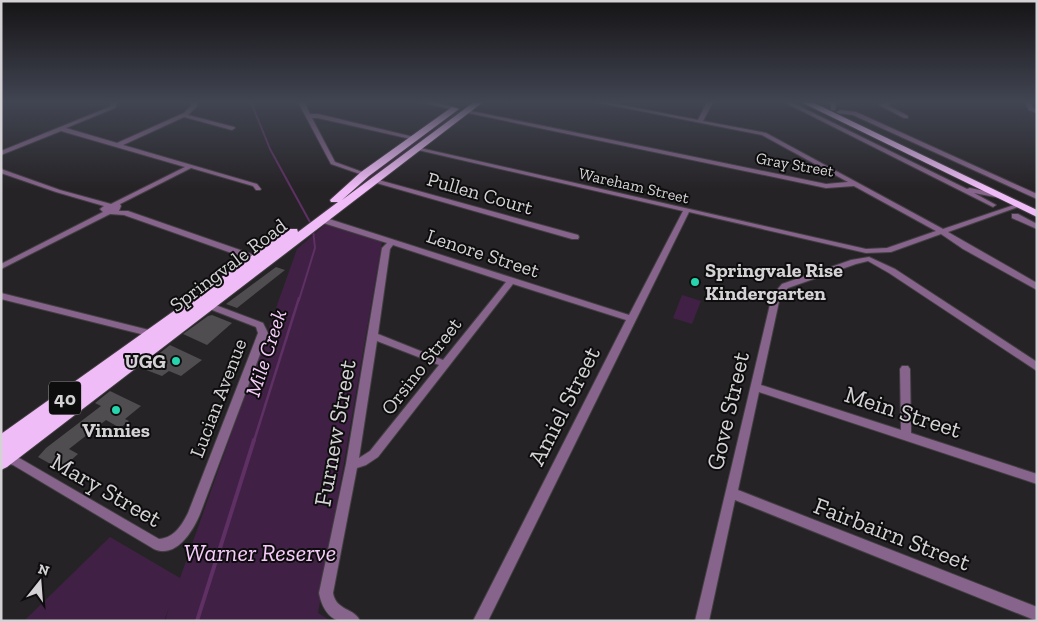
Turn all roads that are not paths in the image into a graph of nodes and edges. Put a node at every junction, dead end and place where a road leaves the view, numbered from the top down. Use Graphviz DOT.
graph roads {
  1 [pos="57,131"];
  2 [pos="69,131"];
  3 [pos="148,131"];
  4 [pos="316,131"];
  5 [pos="384,131"];
  6 [pos="424,131"];
  7 [pos="441,131"];
  8 [pos="559,131"];
  9 [pos="749,131"];
  10 [pos="845,131"];
  11 [pos="865,131"];
  12 [pos="886,131"];
  13 [pos="415,138"];
  14 [pos="117,145"];
  15 [pos="418,148"];
  16 [pos="1,153"];
  17 [pos="191,166"];
  18 [pos="1,171"];
  19 [pos="365,174"];
  20 [pos="375,181"];
  21 [pos="854,184"];
  22 [pos="258,189"];
  23 [pos="960,189"];
  24 [pos="1000,196"];
  25 [pos="1032,202"];
  26 [pos="993,205"];
  27 [pos="111,209"];
  28 [pos="686,211"];
  29 [pos="1037,214"];
  30 [pos="1015,216"];
  31 [pos="320,218"];
  32 [pos="1037,227"];
  33 [pos="941,232"];
  34 [pos="575,237"];
  35 [pos="392,242"];
  36 [pos="866,256"];
  37 [pos="261,260"];
  38 [pos="1,267"];
  39 [pos="510,281"];
  40 [pos="1037,287"];
  41 [pos="1,296"];
  42 [pos="210,306"];
  43 [pos="632,319"];
  44 [pos="153,334"];
  45 [pos="373,336"];
  46 [pos="445,364"];
  47 [pos="1037,367"];
  48 [pos="905,369"];
  49 [pos="756,387"];
  50 [pos="906,435"];
  51 [pos="3,455"];
  52 [pos="352,464"];
  53 [pos="1037,478"];
  54 [pos="731,494"];
  55 [pos="183,533"];
  56 [pos="1037,614"];
  57 [pos="353,621"];
  58 [pos="480,621"];
  59 [pos="702,621"];
  1 -- 16 [label="street"];
  2 -- 14 [label="street"];
  3 -- 14 [label="street"];
  4 -- 19 [label="street"];
  5 -- 13 [label="street"];
  6 -- 13 [label="highway, Springvale Road / 40"];
  7 -- 15 [label="highway, Springvale Road / 40"];
  8 -- 21 [label="street, Gray Street"];
  9 -- 21 [label="street"];
  10 -- 23 [label="street"];
  11 -- 24 [label="highway"];
  12 -- 25 [label="highway"];
  13 -- 19 [label="highway, Springvale Road / 40"];
  14 -- 17 [label="street"];
  15 -- 20 [label="highway, Springvale Road / 40"];
  15 -- 28 [label="street, Wareham Street"];
  17 -- 22 [label="street"];
  17 -- 27 [label="street"];
  18 -- 27 [label="street"];
  19 -- 31 [label="highway, Springvale Road / 40"];
  20 -- 31 [label="highway, Springvale Road / 40"];
  20 -- 34 [label="street, Pullen Court"];
  21 -- 33 [label="street"];
  23 -- 24 [label="street"];
  23 -- 26 [label="street"];
  24 -- 25 [label="highway"];
  25 -- 29 [label="highway"];
  25 -- 33 [label="street, Gove Street"];
  27 -- 37 [label="street"];
  27 -- 38 [label="street"];
  28 -- 36 [label="street, Wareham Street"];
  28 -- 43 [label="street, Amiel Street"];
  30 -- 32 [label="street"];
  31 -- 35 [label="street, Lenore Street"];
  31 -- 37 [label="highway, Springvale Road / 40"];
  33 -- 36 [label="street, Gove Street"];
  33 -- 40 [label="street"];
  35 -- 39 [label="street, Lenore Street"];
  35 -- 45 [label="street, Furnew Street"];
  36 -- 47 [label="street, Wareham Street"];
  36 -- 49 [label="street, Gove Street"];
  37 -- 42 [label="highway, Springvale Road / 40"];
  37 -- 44 [label="highway, Springvale Road / 40"];
  39 -- 43 [label="street, Lenore Street"];
  39 -- 46 [label="street, Orsino Street"];
  41 -- 44 [label="street"];
  42 -- 51 [label="highway, Springvale Road / 40"];
  42 -- 55 [label="street, Lucian Avenue"];
  43 -- 58 [label="street, Amiel Street"];
  44 -- 51 [label="highway, Springvale Road / 40"];
  45 -- 46 [label="street"];
  45 -- 52 [label="street, Furnew Street"];
  46 -- 52 [label="street, Orsino Street"];
  48 -- 50 [label="street"];
  49 -- 50 [label="street, Mein Street"];
  49 -- 54 [label="street, Gove Street"];
  50 -- 53 [label="street, Mein Street"];
  51 -- 55 [label="street, Mary Street"];
  52 -- 57 [label="street, Furnew Street"];
  54 -- 56 [label="street, Fairbairn Street"];
  54 -- 59 [label="street, Gove Street"];
}
